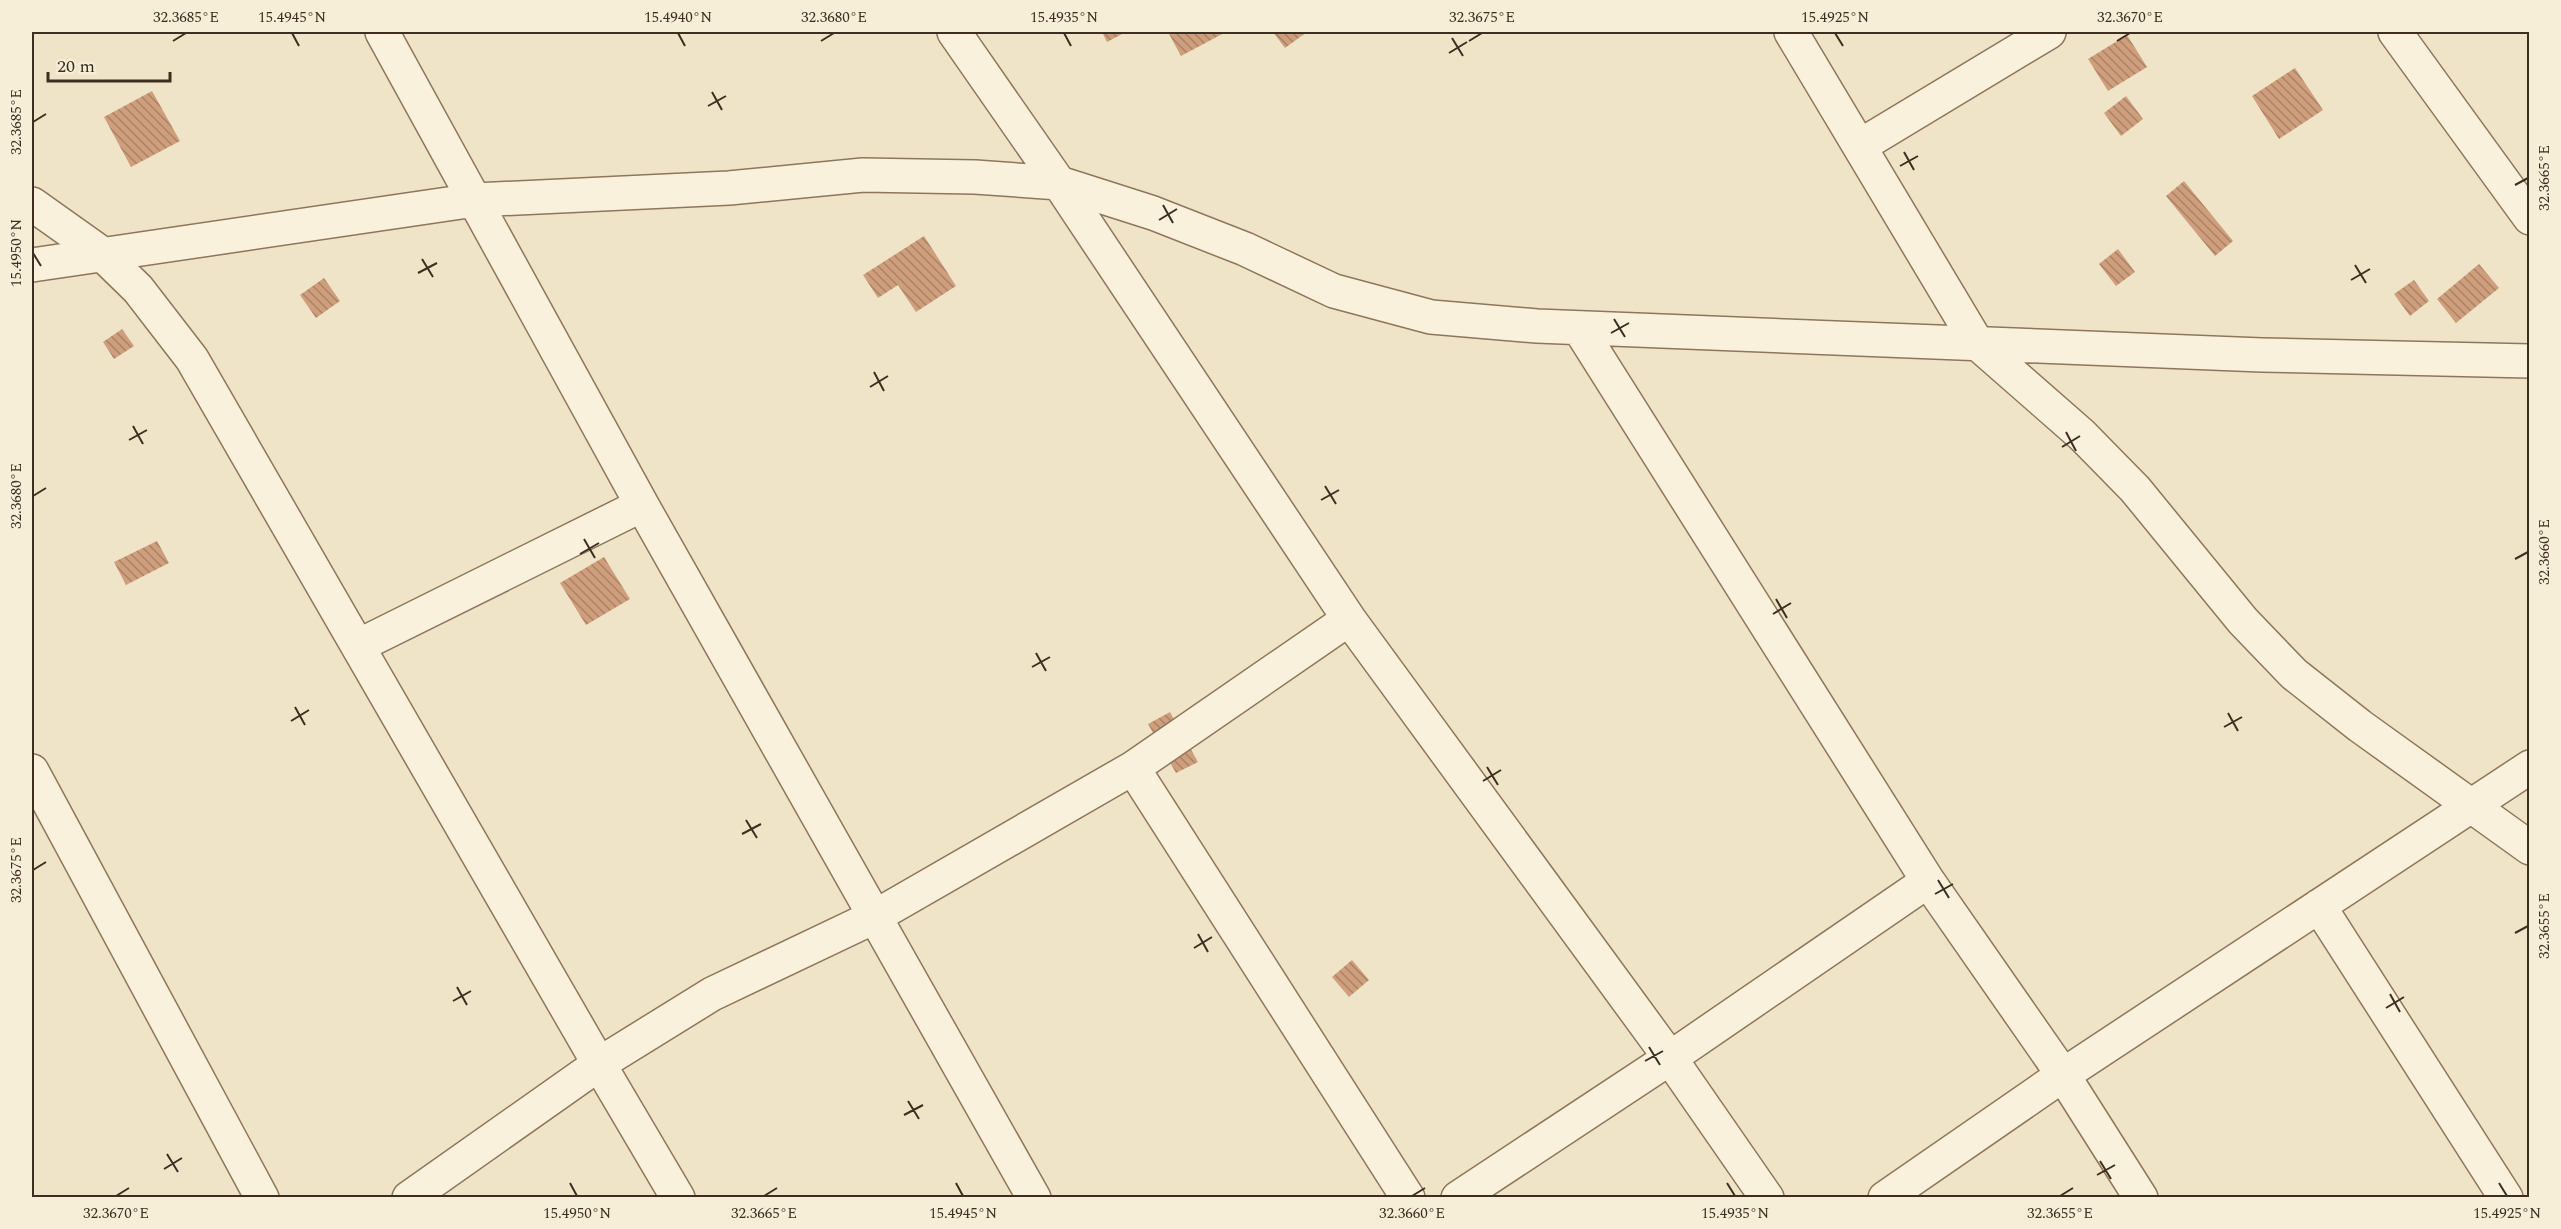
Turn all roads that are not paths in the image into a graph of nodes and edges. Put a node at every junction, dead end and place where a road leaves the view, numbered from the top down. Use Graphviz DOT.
graph roads {
  1 [pos="382,32"];
  2 [pos="954,32"];
  3 [pos="1791,32"];
  4 [pos="2049,32"];
  5 [pos="2395,32"];
  6 [pos="1860,146"];
  7 [pos="1059,183"];
  8 [pos="475,200"];
  9 [pos="32,204"];
  10 [pos="2529,218"];
  11 [pos="101,253"];
  12 [pos="32,265"];
  13 [pos="1579,328"];
  14 [pos="1977,343"];
  15 [pos="2529,361"];
  16 [pos="642,505"];
  17 [pos="1349,619"];
  18 [pos="358,646"];
  19 [pos="2529,767"];
  20 [pos="1133,768"];
  21 [pos="32,771"];
  22 [pos="2472,807"];
  23 [pos="2529,848"];
  24 [pos="1928,881"];
  25 [pos="2319,906"];
  26 [pos="876,916"];
  27 [pos="1670,1058"];
  28 [pos="598,1064"];
  29 [pos="2062,1075"];
  30 [pos="262,1197"];
  31 [pos="409,1197"];
  32 [pos="678,1197"];
  33 [pos="1034,1197"];
  34 [pos="1408,1197"];
  35 [pos="1458,1197"];
  36 [pos="1767,1197"];
  37 [pos="1885,1197"];
  38 [pos="2141,1197"];
  39 [pos="2506,1197"];
  1 -- 8 [label="street"];
  2 -- 7 [label="street"];
  3 -- 6 [label="street"];
  4 -- 6 [label="street"];
  5 -- 10 [label="street"];
  6 -- 14 [label="street"];
  7 -- 8 [label="street"];
  7 -- 13 [label="street"];
  7 -- 17 [label="street"];
  8 -- 11 [label="street"];
  8 -- 16 [label="street"];
  9 -- 11 [label="street"];
  11 -- 12 [label="street"];
  11 -- 18 [label="street"];
  13 -- 14 [label="street"];
  13 -- 24 [label="street"];
  14 -- 15 [label="street"];
  14 -- 22 [label="street"];
  16 -- 18 [label="street"];
  16 -- 26 [label="street"];
  17 -- 20 [label="street"];
  17 -- 27 [label="street"];
  18 -- 28 [label="street"];
  19 -- 22 [label="street"];
  20 -- 26 [label="street"];
  20 -- 34 [label="street"];
  21 -- 30 [label="street"];
  22 -- 23 [label="street"];
  22 -- 25 [label="street"];
  24 -- 27 [label="street"];
  24 -- 29 [label="street"];
  25 -- 29 [label="street"];
  25 -- 39 [label="street"];
  26 -- 28 [label="street"];
  26 -- 33 [label="street"];
  27 -- 35 [label="street"];
  27 -- 36 [label="street"];
  28 -- 31 [label="street"];
  28 -- 32 [label="street"];
  29 -- 37 [label="street"];
  29 -- 38 [label="street"];
}
